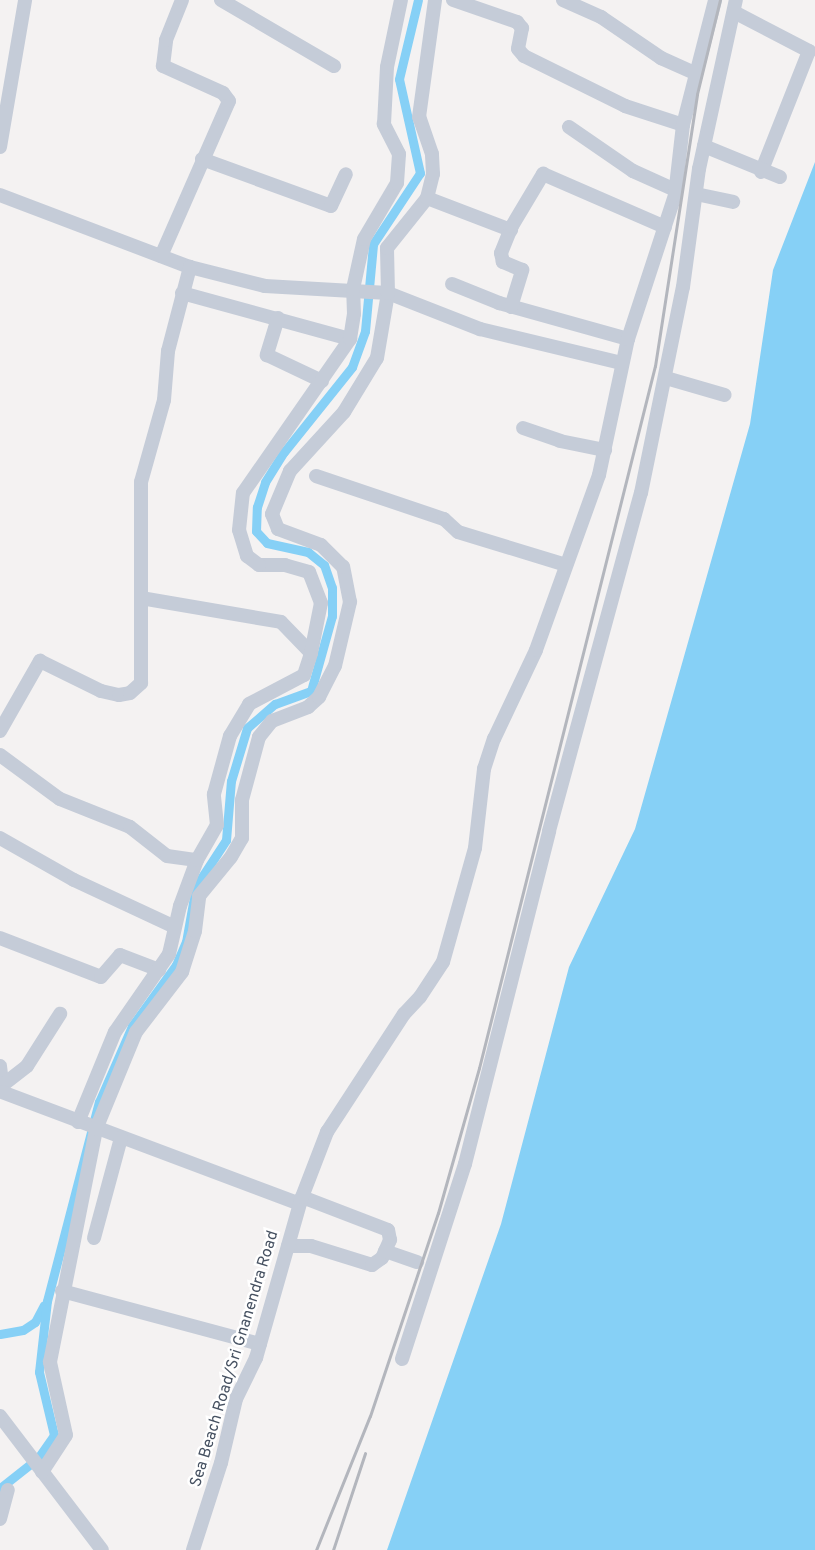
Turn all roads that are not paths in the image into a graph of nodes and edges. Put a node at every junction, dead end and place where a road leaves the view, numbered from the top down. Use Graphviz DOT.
graph roads {
  1 [pos="25,0"];
  2 [pos="182,0"];
  3 [pos="221,0"];
  4 [pos="401,0"];
  5 [pos="435,0"];
  6 [pos="453,0"];
  7 [pos="563,0"];
  8 [pos="711,1"];
  9 [pos="734,6"];
  10 [pos="334,66"];
  11 [pos="695,73"];
  12 [pos="683,125"];
  13 [pos="569,128"];
  14 [pos="704,146"];
  15 [pos="0,147"];
  16 [pos="202,159"];
  17 [pos="761,172"];
  18 [pos="346,174"];
  19 [pos="780,177"];
  20 [pos="675,190"];
  21 [pos="696,194"];
  22 [pos="0,195"];
  23 [pos="427,198"];
  24 [pos="732,202"];
  25 [pos="666,225"];
  26 [pos="691,229"];
  27 [pos="511,230"];
  28 [pos="161,256"];
  29 [pos="190,267"];
  30 [pos="452,284"];
  31 [pos="355,289"];
  32 [pos="182,293"];
  33 [pos="386,293"];
  34 [pos="511,307"];
  35 [pos="278,318"];
  36 [pos="350,339"];
  37 [pos="628,339"];
  38 [pos="622,363"];
  39 [pos="666,378"];
  40 [pos="322,381"];
  41 [pos="725,396"];
  42 [pos="523,428"];
  43 [pos="605,450"];
  44 [pos="316,476"];
  45 [pos="566,565"];
  46 [pos="141,598"];
  47 [pos="311,653"];
  48 [pos="0,731"];
  49 [pos="0,755"];
  50 [pos="0,838"];
  51 [pos="197,860"];
  52 [pos="175,927"];
  53 [pos="0,938"];
  54 [pos="159,970"];
  55 [pos="60,1014"];
  56 [pos="0,1066"];
  57 [pos="2,1091"];
  58 [pos="86,1125"];
  59 [pos="121,1138"];
  60 [pos="301,1200"];
  61 [pos="94,1238"];
  62 [pos="288,1246"];
  63 [pos="385,1251"];
  64 [pos="417,1262"];
  65 [pos="62,1291"];
  66 [pos="260,1344"];
  67 [pos="402,1359"];
  68 [pos="0,1416"];
  69 [pos="42,1472"];
  70 [pos="8,1490"];
  71 [pos="0,1518"];
  72 [pos="102,1550"];
  73 [pos="193,1550"];
  1 -- 15 [label="street"];
  2 -- 16 [label="street"];
  3 -- 10 [label="street"];
  4 -- 31 [label="street"];
  5 -- 23 [label="street"];
  6 -- 12 [label="street"];
  7 -- 11 [label="street"];
  8 -- 11 [label="street, Sea Beach Road/Sri Gnanendra Road"];
  9 -- 14 [label="street"];
  9 -- 17 [label="street"];
  11 -- 12 [label="street, Sea Beach Road/Sri Gnanendra Road"];
  12 -- 20 [label="street, Sea Beach Road/Sri Gnanendra Road"];
  13 -- 20 [label="street"];
  14 -- 17 [label="street"];
  14 -- 21 [label="street"];
  16 -- 18 [label="street"];
  16 -- 28 [label="street"];
  17 -- 19 [label="street"];
  20 -- 25 [label="street, Sea Beach Road/Sri Gnanendra Road"];
  21 -- 24 [label="street"];
  21 -- 26 [label="street"];
  22 -- 28 [label="street"];
  23 -- 27 [label="street"];
  23 -- 33 [label="street"];
  25 -- 26 [label="street"];
  25 -- 27 [label="street"];
  25 -- 37 [label="street, Sea Beach Road/Sri Gnanendra Road"];
  26 -- 39 [label="street"];
  27 -- 34 [label="street"];
  28 -- 29 [label="street"];
  29 -- 31 [label="street"];
  29 -- 32 [label="street"];
  30 -- 34 [label="street"];
  31 -- 33 [label="street"];
  31 -- 36 [label="street"];
  32 -- 35 [label="street"];
  32 -- 46 [label="street"];
  33 -- 38 [label="street"];
  33 -- 58 [label="street"];
  34 -- 37 [label="street"];
  35 -- 36 [label="street"];
  35 -- 40 [label="street"];
  36 -- 40 [label="street"];
  37 -- 38 [label="street, Sea Beach Road/Sri Gnanendra Road"];
  38 -- 43 [label="street, Sea Beach Road/Sri Gnanendra Road"];
  39 -- 41 [label="street"];
  39 -- 67 [label="street"];
  40 -- 47 [label="street"];
  42 -- 43 [label="street"];
  43 -- 45 [label="street, Sea Beach Road/Sri Gnanendra Road"];
  44 -- 45 [label="street"];
  45 -- 60 [label="street, Sea Beach Road/Sri Gnanendra Road"];
  46 -- 47 [label="street"];
  46 -- 48 [label="street"];
  47 -- 51 [label="street"];
  49 -- 51 [label="street"];
  50 -- 52 [label="street"];
  51 -- 52 [label="street"];
  52 -- 54 [label="street"];
  53 -- 54 [label="street"];
  54 -- 58 [label="street"];
  55 -- 57 [label="street"];
  56 -- 57 [label="street"];
  57 -- 58 [label="street"];
  58 -- 59 [label="street"];
  58 -- 65 [label="street"];
  59 -- 60 [label="street"];
  59 -- 61 [label="street"];
  60 -- 62 [label="street, Sea Beach Road/Sri Gnanendra Road"];
  60 -- 63 [label="street"];
  62 -- 63 [label="street"];
  62 -- 66 [label="street, Sea Beach Road/Sri Gnanendra Road"];
  63 -- 64 [label="street"];
  65 -- 66 [label="street"];
  65 -- 69 [label="street"];
  66 -- 73 [label="street, Sea Beach Road/Sri Gnanendra Road"];
  68 -- 69 [label="street"];
  69 -- 72 [label="street"];
  70 -- 71 [label="street"];
}
